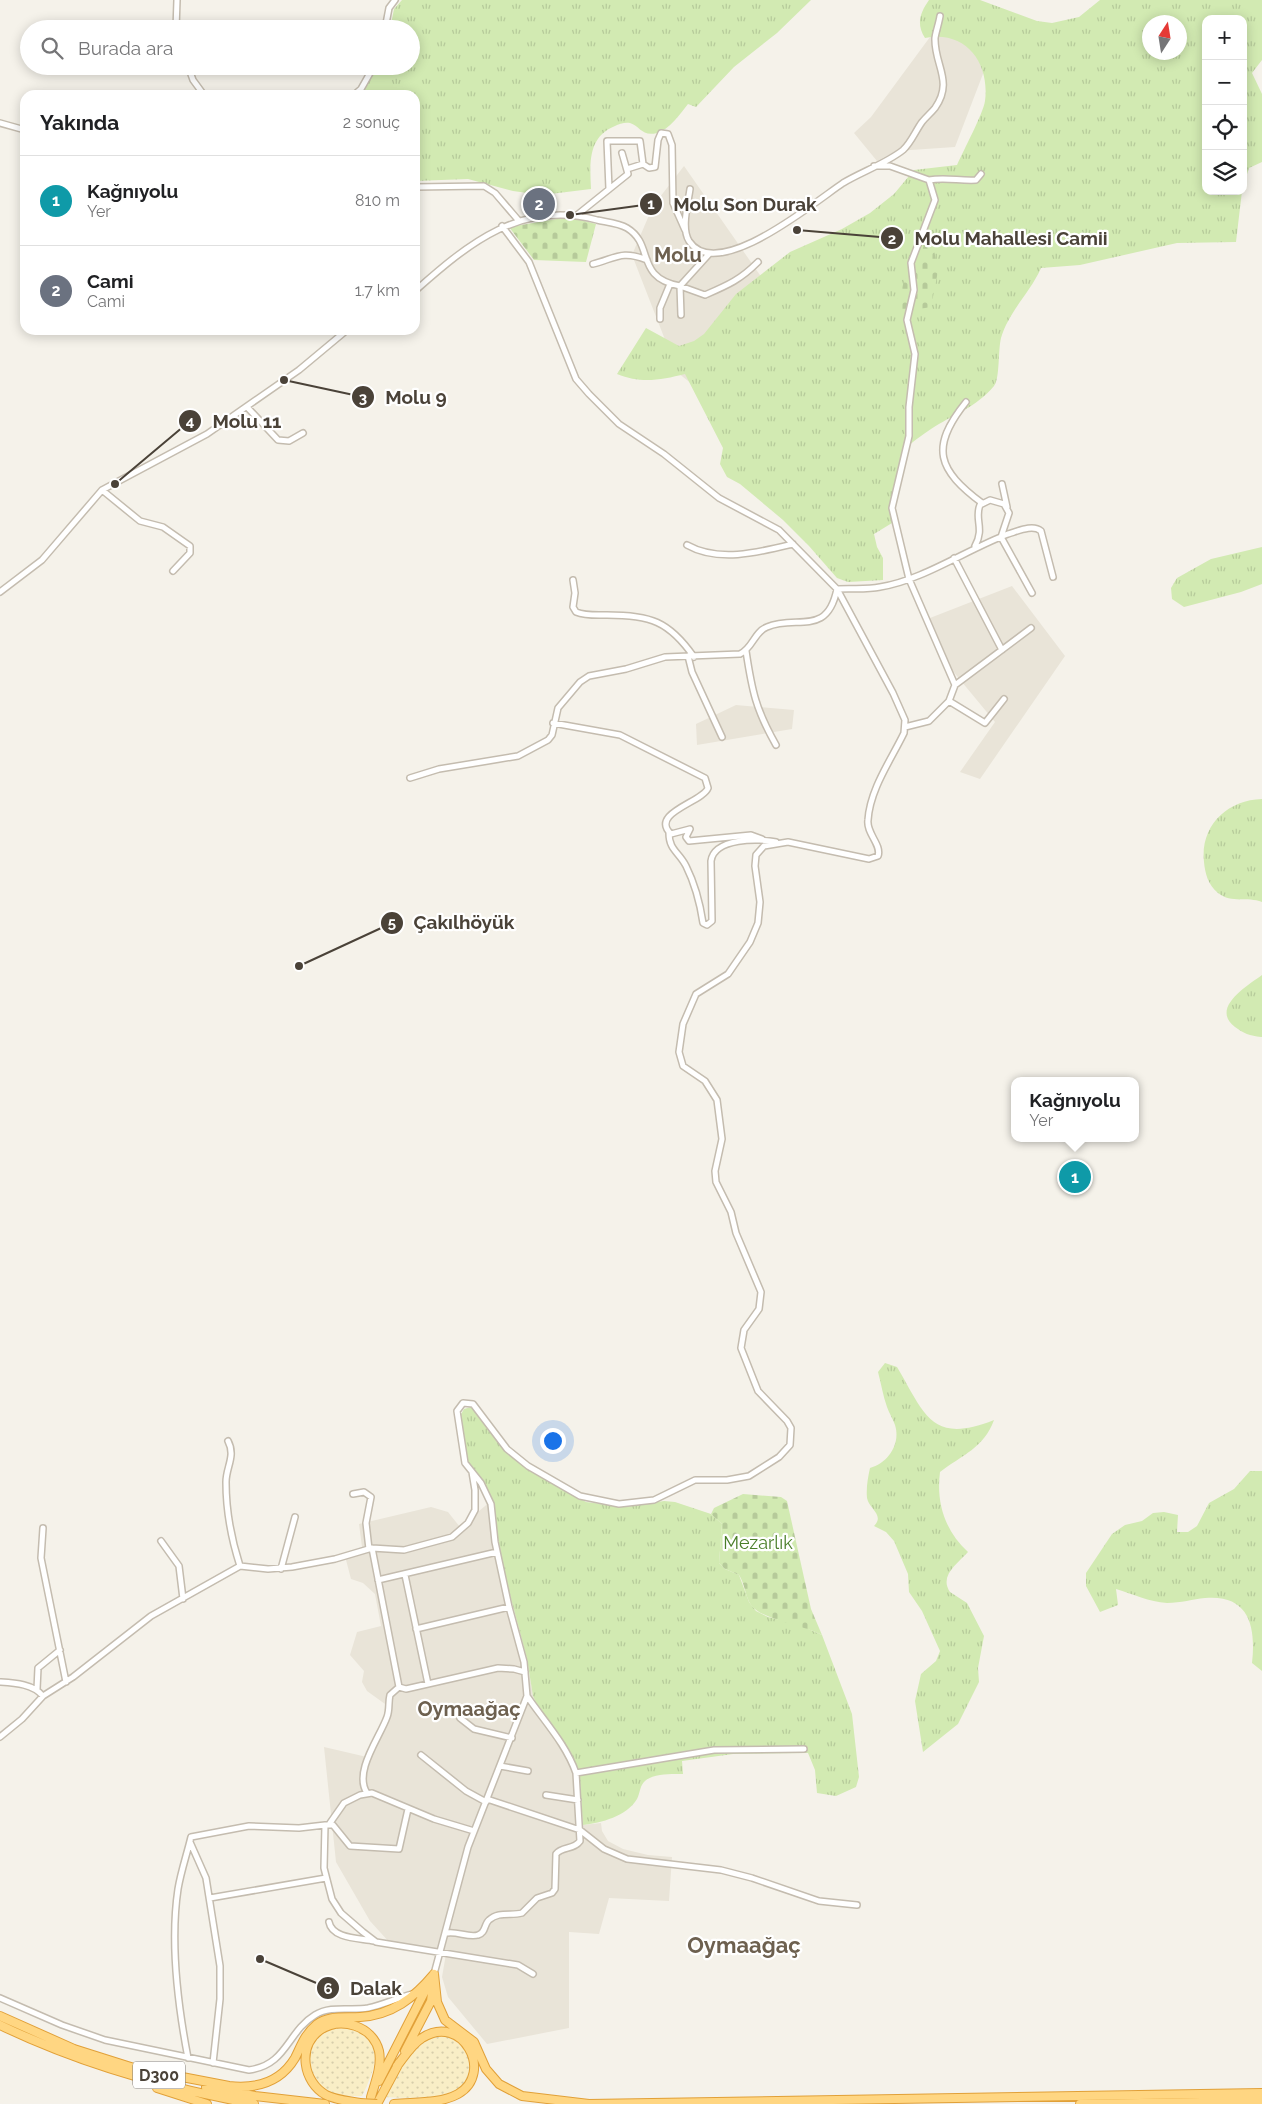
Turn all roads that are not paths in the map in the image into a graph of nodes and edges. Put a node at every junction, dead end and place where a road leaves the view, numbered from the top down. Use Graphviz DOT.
graph roads {
  1 [pos="177,0"];
  2 [pos="395,0"];
  3 [pos="940,16"];
  4 [pos="176,20"];
  5 [pos="387,20"];
  6 [pos="191,75"];
  7 [pos="369,75"];
  8 [pos="200,90"];
  9 [pos="360,90"];
  10 [pos="0,122"];
  11 [pos="20,128"];
  12 [pos="622,153"];
  13 [pos="644,164"];
  14 [pos="874,166"];
  15 [pos="627,169"];
  16 [pos="981,174"];
  17 [pos="929,180"];
  18 [pos="420,187"];
  19 [pos="609,189"];
  20 [pos="690,189"];
  21 [pos="577,214"];
  22 [pos="519,221"];
  23 [pos="502,226"];
  24 [pos="685,231"];
  25 [pos="709,254"];
  26 [pos="647,260"];
  27 [pos="758,262"];
  28 [pos="593,264"];
  29 [pos="670,284"];
  30 [pos="680,286"];
  31 [pos="420,287"];
  32 [pos="681,315"];
  33 [pos="660,318"];
  34 [pos="341,335"];
  35 [pos="966,402"];
  36 [pos="247,407"];
  37 [pos="303,433"];
  38 [pos="1002,484"];
  39 [pos="102,490"];
  40 [pos="982,503"];
  41 [pos="1007,506"];
  42 [pos="1001,537"];
  43 [pos="793,544"];
  44 [pos="687,545"];
  45 [pos="975,548"];
  46 [pos="954,558"];
  47 [pos="173,571"];
  48 [pos="1053,577"];
  49 [pos="909,579"];
  50 [pos="573,580"];
  51 [pos="837,589"];
  52 [pos="0,592"];
  53 [pos="1032,593"];
  54 [pos="1031,628"];
  55 [pos="1002,650"];
  56 [pos="746,651"];
  57 [pos="691,656"];
  58 [pos="955,686"];
  59 [pos="1004,699"];
  60 [pos="949,701"];
  61 [pos="553,723"];
  62 [pos="906,727"];
  63 [pos="722,737"];
  64 [pos="776,745"];
  65 [pos="410,778"];
  66 [pos="669,833"];
  67 [pos="762,839"];
  68 [pos="777,843"];
  69 [pos="228,1441"];
  70 [pos="472,1470"];
  71 [pos="353,1494"];
  72 [pos="295,1517"];
  73 [pos="43,1528"];
  74 [pos="161,1541"];
  75 [pos="370,1549"];
  76 [pos="497,1552"];
  77 [pos="240,1566"];
  78 [pos="281,1569"];
  79 [pos="405,1575"];
  80 [pos="378,1580"];
  81 [pos="183,1599"];
  82 [pos="509,1607"];
  83 [pos="416,1629"];
  84 [pos="60,1650"];
  85 [pos="525,1672"];
  86 [pos="0,1682"];
  87 [pos="66,1682"];
  88 [pos="428,1684"];
  89 [pos="399,1687"];
  90 [pos="37,1689"];
  91 [pos="43,1696"];
  92 [pos="527,1696"];
  93 [pos="460,1718"];
  94 [pos="0,1737"];
  95 [pos="512,1738"];
  96 [pos="804,1749"];
  97 [pos="421,1755"];
  98 [pos="500,1766"];
  99 [pos="528,1771"];
  100 [pos="576,1773"];
  101 [pos="368,1793"];
  102 [pos="546,1795"];
  103 [pos="486,1800"];
  104 [pos="578,1800"];
  105 [pos="408,1809"];
  106 [pos="328,1824"];
  107 [pos="580,1830"];
  108 [pos="474,1831"];
  109 [pos="190,1842"];
  110 [pos="326,1878"];
  111 [pos="210,1898"];
  112 [pos="857,1905"];
  113 [pos="329,1922"];
  114 [pos="447,1933"];
  115 [pos="376,1942"];
  116 [pos="440,1953"];
  117 [pos="434,1974"];
  118 [pos="533,1974"];
  119 [pos="420,1991"];
  120 [pos="0,1998"];
  121 [pos="0,2016"];
  122 [pos="0,2025"];
  123 [pos="73,2057"];
  124 [pos="188,2058"];
  125 [pos="213,2063"];
  126 [pos="397,2066"];
  127 [pos="130,2067"];
  128 [pos="1262,2093"];
  129 [pos="1127,2099"];
  130 [pos="368,2100"];
  131 [pos="1094,2100"];
  132 [pos="1262,2101"];
  133 [pos="360,2103"];
  134 [pos="207,2104"];
  135 [pos="254,2104"];
  136 [pos="325,2104"];
  137 [pos="351,2104"];
  138 [pos="377,2104"];
  139 [pos="394,2104"];
  140 [pos="589,2104"];
  141 [pos="1080,2104"];
  1 -- 4 [label="street"];
  2 -- 5 [label="street"];
  3 -- 14 [label="street"];
  6 -- 8 [label="street"];
  7 -- 9 [label="street"];
  10 -- 11 [label="street"];
  12 -- 15 [label="street"];
  13 -- 15 [label="street"];
  13 -- 19 [label="street"];
  13 -- 24 [label="street"];
  14 -- 17 [label="street"];
  14 -- 25 [label="street"];
  15 -- 19 [label="street"];
  16 -- 17 [label="street"];
  17 -- 49 [label="street"];
  18 -- 22 [label="street"];
  19 -- 21 [label="street"];
  20 -- 24 [label="street"];
  21 -- 22 [label="street"];
  21 -- 26 [label="street"];
  22 -- 23 [label="street"];
  23 -- 31 [label="street"];
  23 -- 43 [label="street"];
  24 -- 25 [label="street"];
  25 -- 30 [label="street"];
  26 -- 28 [label="street"];
  26 -- 29 [label="street"];
  27 -- 30 [label="street"];
  29 -- 30 [label="street"];
  29 -- 33 [label="street"];
  30 -- 32 [label="street"];
  34 -- 36 [label="street"];
  35 -- 40 [label="street"];
  36 -- 37 [label="street"];
  36 -- 39 [label="street"];
  38 -- 41 [label="street"];
  39 -- 47 [label="street"];
  39 -- 52 [label="street"];
  40 -- 41 [label="street"];
  40 -- 45 [label="street"];
  41 -- 42 [label="street"];
  42 -- 45 [label="street"];
  42 -- 48 [label="street"];
  42 -- 53 [label="street"];
  43 -- 44 [label="street"];
  43 -- 51 [label="street"];
  45 -- 46 [label="street"];
  46 -- 49 [label="street"];
  46 -- 55 [label="street"];
  49 -- 51 [label="street"];
  49 -- 58 [label="street"];
  50 -- 57 [label="street"];
  51 -- 56 [label="street"];
  51 -- 62 [label="street"];
  54 -- 55 [label="street"];
  55 -- 58 [label="street"];
  56 -- 57 [label="street"];
  56 -- 64 [label="street"];
  57 -- 61 [label="street"];
  57 -- 63 [label="street"];
  58 -- 60 [label="street"];
  59 -- 60 [label="street"];
  60 -- 62 [label="street"];
  61 -- 65 [label="street"];
  61 -- 66 [label="street"];
  62 -- 68 [label="street"];
  66 -- 67 [label="street"];
  66 -- 67 [label="street"];
  67 -- 68 [label="street"];
  68 -- 70 [label="street"];
  69 -- 77 [label="street"];
  70 -- 75 [label="street"];
  70 -- 76 [label="street"];
  71 -- 75 [label="street"];
  72 -- 78 [label="street"];
  73 -- 84 [label="street"];
  74 -- 81 [label="street"];
  75 -- 78 [label="street"];
  75 -- 80 [label="street"];
  76 -- 79 [label="street"];
  76 -- 82 [label="street"];
  77 -- 78 [label="street"];
  77 -- 81 [label="street"];
  79 -- 80 [label="street"];
  79 -- 83 [label="street"];
  80 -- 89 [label="street"];
  81 -- 87 [label="street"];
  82 -- 83 [label="street"];
  82 -- 85 [label="street"];
  83 -- 88 [label="street"];
  84 -- 87 [label="street"];
  84 -- 90 [label="street"];
  85 -- 88 [label="street"];
  85 -- 92 [label="street"];
  86 -- 90 [label="street"];
  87 -- 91 [label="street"];
  88 -- 89 [label="street"];
  89 -- 101 [label="street"];
  90 -- 91 [label="street"];
  91 -- 94 [label="street"];
  92 -- 95 [label="street"];
  92 -- 100 [label="street"];
  93 -- 95 [label="street"];
  95 -- 98 [label="street"];
  96 -- 100 [label="street"];
  97 -- 103 [label="street"];
  98 -- 99 [label="street"];
  98 -- 103 [label="street"];
  100 -- 104 [label="street"];
  101 -- 105 [label="street"];
  101 -- 106 [label="street"];
  102 -- 104 [label="street"];
  103 -- 107 [label="street"];
  103 -- 108 [label="street"];
  104 -- 107 [label="street"];
  105 -- 106 [label="street"];
  105 -- 108 [label="street"];
  106 -- 109 [label="street"];
  106 -- 110 [label="street"];
  107 -- 112 [label="street"];
  107 -- 114 [label="street"];
  108 -- 114 [label="street"];
  109 -- 111 [label="street"];
  109 -- 124 [label="street"];
  110 -- 111 [label="street"];
  110 -- 115 [label="street"];
  111 -- 125 [label="street"];
  113 -- 115 [label="street"];
  114 -- 116 [label="street"];
  115 -- 116 [label="street"];
  116 -- 117 [label="street"];
  116 -- 118 [label="street"];
  117 -- 119 [label="highway"];
  117 -- 126 [label="highway"];
  117 -- 130 [label="highway"];
  117 -- 140 [label="highway"];
  119 -- 125 [label="street"];
  119 -- 127 [label="highway"];
  120 -- 124 [label="street"];
  121 -- 127 [label="highway, D300"];
  122 -- 123 [label="highway, D300"];
  123 -- 134 [label="highway"];
  123 -- 135 [label="highway, D300"];
  124 -- 125 [label="street"];
  126 -- 138 [label="highway"];
  126 -- 139 [label="highway"];
  127 -- 136 [label="highway, D300"];
  128 -- 129 [label="highway"];
  129 -- 131 [label="highway"];
  129 -- 132 [label="highway"];
  130 -- 133 [label="highway"];
  131 -- 140 [label="highway"];
  131 -- 141 [label="highway"];
  133 -- 137 [label="highway"];
  133 -- 138 [label="highway, bridge"];
}
